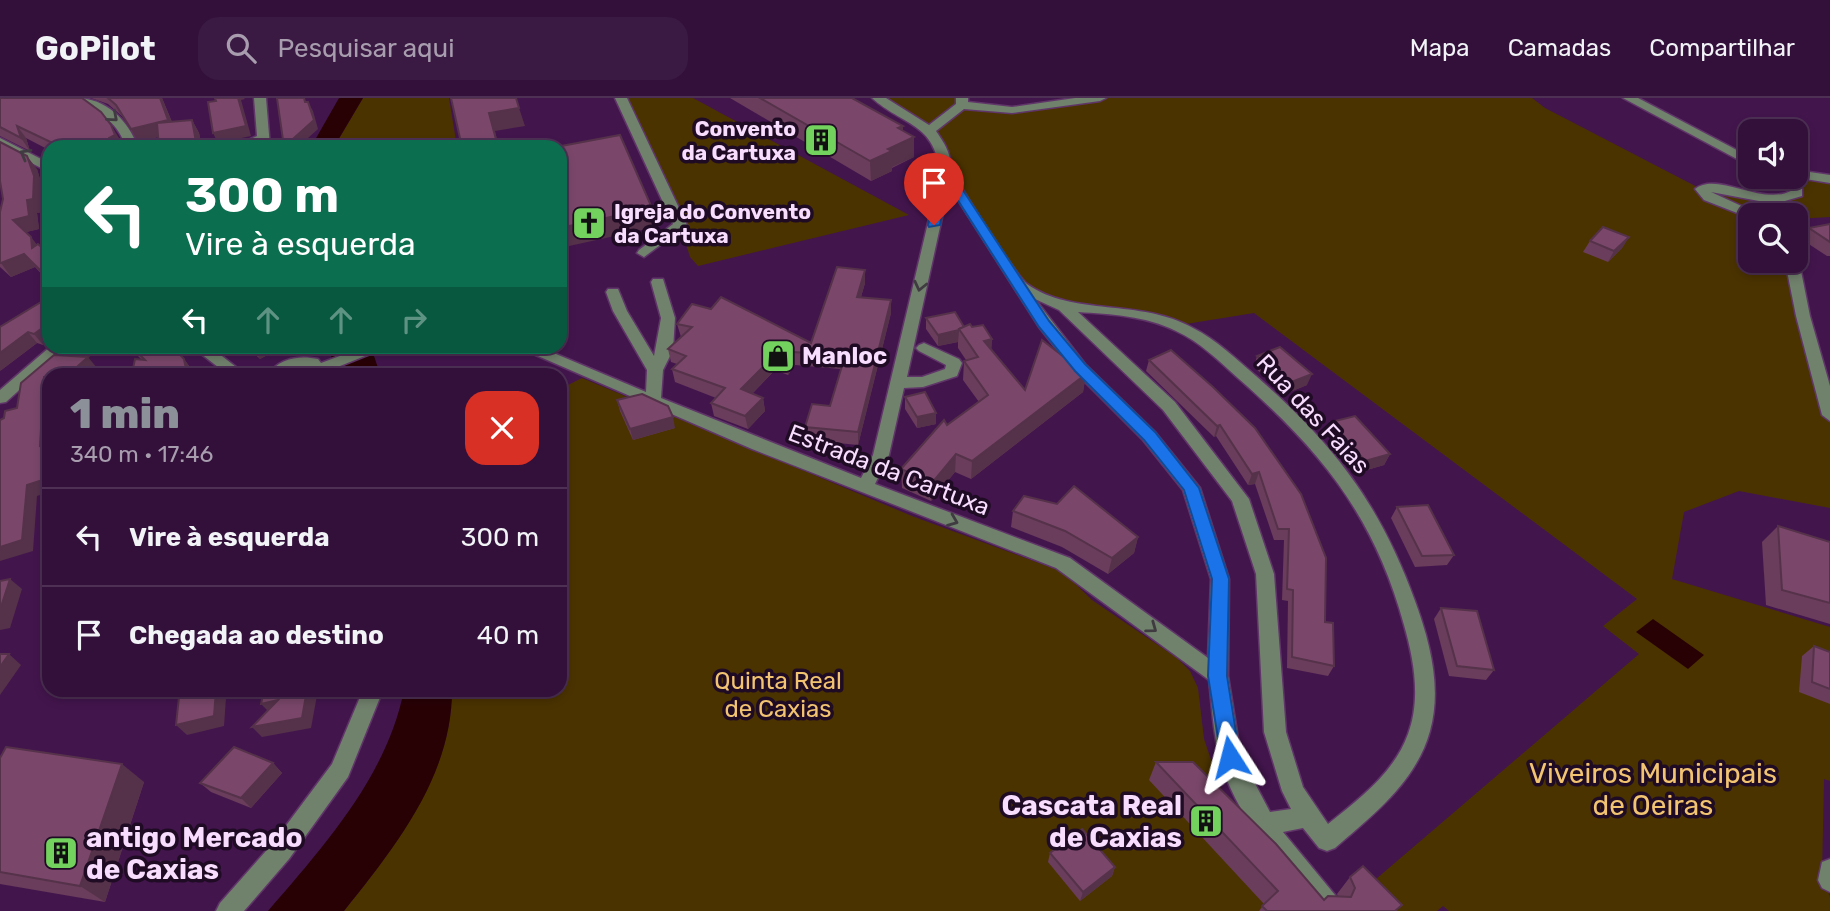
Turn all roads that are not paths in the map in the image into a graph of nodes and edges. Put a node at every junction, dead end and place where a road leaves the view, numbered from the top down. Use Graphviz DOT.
graph roads {
  1 [pos="82,98"];
  2 [pos="260,98"];
  3 [pos="621,98"];
  4 [pos="878,98"];
  5 [pos="1100,98"];
  6 [pos="1629,98"];
  7 [pos="962,102"];
  8 [pos="930,130"];
  9 [pos="129,140"];
  10 [pos="264,140"];
  11 [pos="0,142"];
  12 [pos="1738,156"];
  13 [pos="42,164"];
  14 [pos="946,172"];
  15 [pos="1808,176"];
  16 [pos="1830,179"];
  17 [pos="1798,189"];
  18 [pos="1738,209"];
  19 [pos="643,253"];
  20 [pos="1795,273"];
  21 [pos="658,282"];
  22 [pos="1019,286"];
  23 [pos="613,292"];
  24 [pos="1064,307"];
  25 [pos="924,348"];
  26 [pos="51,354"];
  27 [pos="209,354"];
  28 [pos="340,354"];
  29 [pos="541,354"];
  30 [pos="312,359"];
  31 [pos="229,368"];
  32 [pos="284,368"];
  33 [pos="655,370"];
  34 [pos="898,383"];
  35 [pos="0,397"];
  36 [pos="653,401"];
  37 [pos="1830,415"];
  38 [pos="865,487"];
  39 [pos="1218,676"];
  40 [pos="370,697"];
  41 [pos="1308,817"];
  42 [pos="1264,824"];
  43 [pos="1830,870"];
  44 [pos="1830,880"];
  45 [pos="1327,903"];
  46 [pos="228,911"];
  1 -- 9 [label="street, one-way"];
  2 -- 10 [label="street"];
  3 -- 19 [label="street"];
  4 -- 8 [label="street"];
  5 -- 7 [label="street"];
  6 -- 12 [label="street"];
  7 -- 8 [label="street"];
  8 -- 14 [label="street"];
  13 -- 11 [label="street, one-way"];
  14 -- 22 [label="street"];
  14 -- 34 [label="street, one-way"];
  15 -- 16 [label="street"];
  17 -- 18 [label="street"];
  20 -- 37 [label="street"];
  21 -- 33 [label="street"];
  22 -- 24 [label="street"];
  22 -- 39 [label="street"];
  23 -- 33 [label="street"];
  24 -- 41 [label="street"];
  24 -- 41 [label="street, Rua das Faias"];
  25 -- 34 [label="street"];
  26 -- 35 [label="street"];
  27 -- 31 [label="street"];
  28 -- 30 [label="street"];
  29 -- 36 [label="street, Estrada da Cartuxa"];
  30 -- 32 [label="street"];
  33 -- 36 [label="street"];
  34 -- 38 [label="street"];
  36 -- 38 [label="street, Estrada da Cartuxa"];
  38 -- 39 [label="street, Estrada da Cartuxa, one-way"];
  39 -- 42 [label="street"];
  40 -- 46 [label="street"];
  41 -- 42 [label="street"];
  42 -- 45 [label="street"];
  43 -- 44 [label="street"];
}
